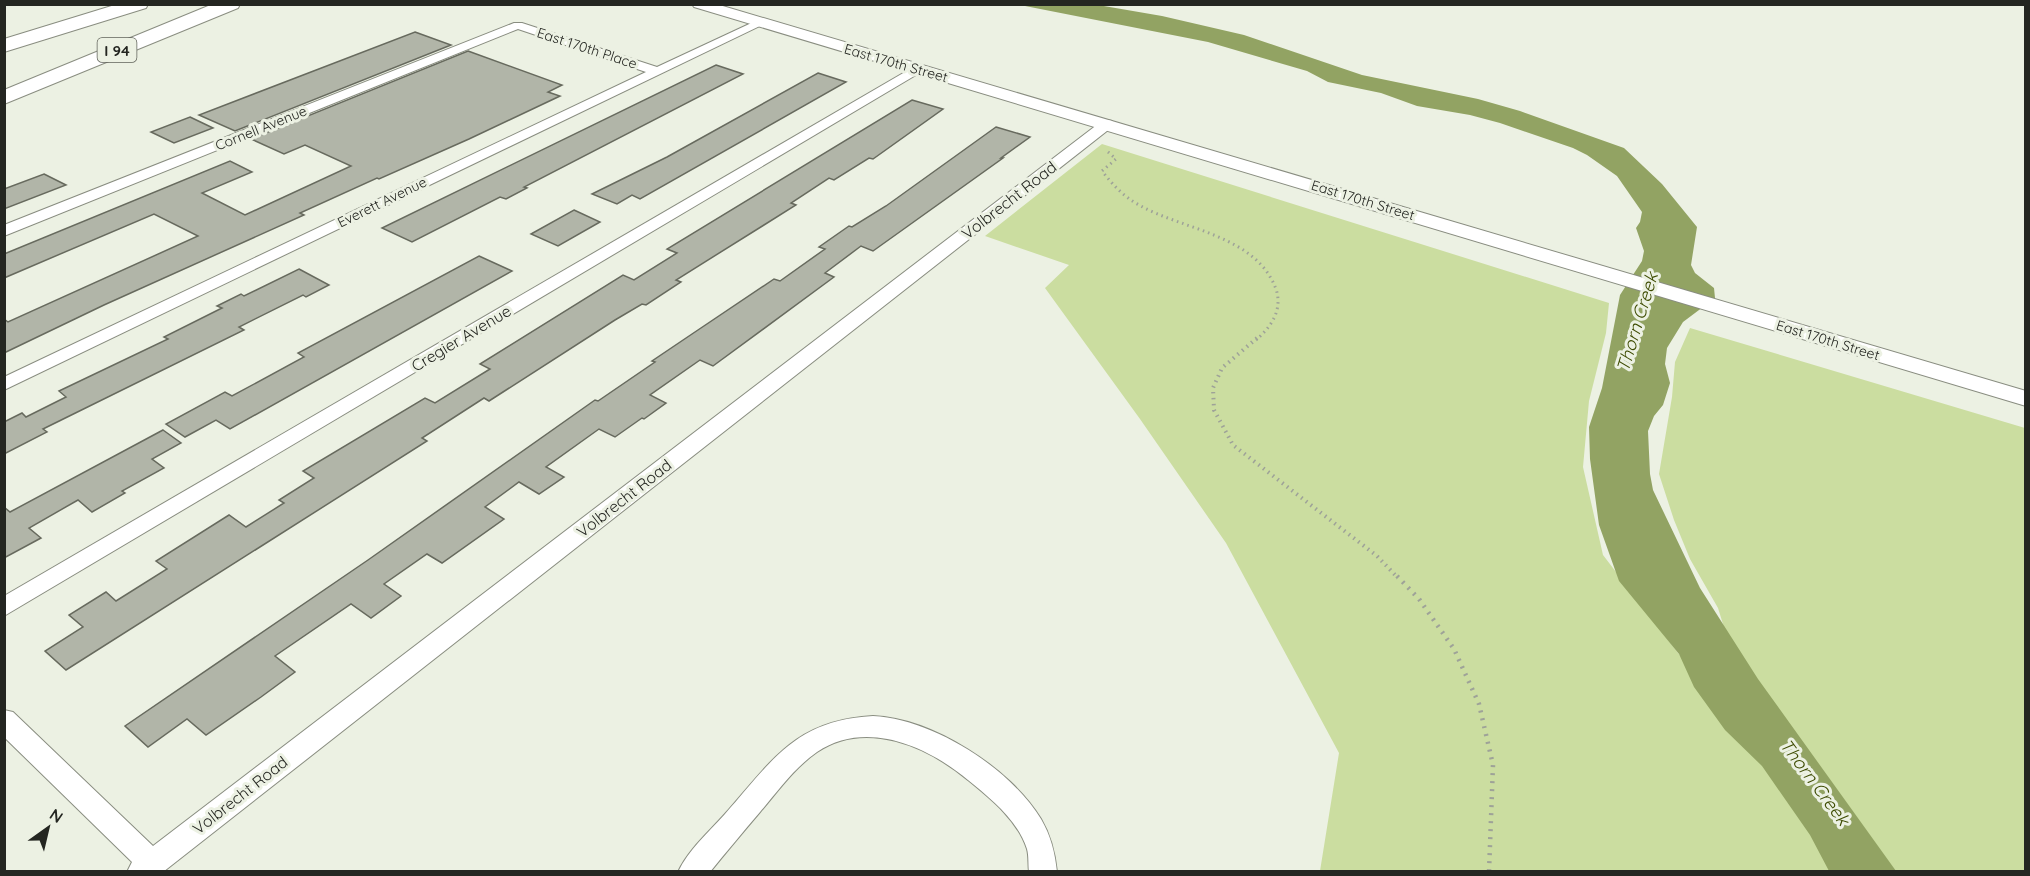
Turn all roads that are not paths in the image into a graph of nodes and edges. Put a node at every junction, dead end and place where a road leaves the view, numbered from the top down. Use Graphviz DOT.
graph roads {
  1 [pos="107,4"];
  2 [pos="139,4"];
  3 [pos="201,4"];
  4 [pos="231,4"];
  5 [pos="699,4"];
  6 [pos="760,22"];
  7 [pos="518,25"];
  8 [pos="4,35"];
  9 [pos="4,46"];
  10 [pos="916,69"];
  11 [pos="657,71"];
  12 [pos="4,81"];
  13 [pos="4,98"];
  14 [pos="1107,124"];
  15 [pos="4,231"];
  16 [pos="4,384"];
  17 [pos="2025,399"];
  18 [pos="4,607"];
  19 [pos="4,720"];
  20 [pos="147,868"];
  21 [pos="692,872"];
  22 [pos="1043,872"];
  1 -- 8 [label="highway"];
  2 -- 9 [label="highway, I 94"];
  3 -- 12 [label="highway"];
  4 -- 13 [label="highway, I 94"];
  5 -- 6 [label="street, East 170th Street"];
  6 -- 10 [label="street, East 170th Street"];
  6 -- 11 [label="street, Everett Avenue"];
  7 -- 11 [label="street, East 170th Place"];
  7 -- 15 [label="street, Cornell Avenue"];
  10 -- 14 [label="street, East 170th Street"];
  10 -- 18 [label="street, Cregier Avenue"];
  11 -- 16 [label="street, Everett Avenue"];
  14 -- 17 [label="street, East 170th Street"];
  14 -- 20 [label="street, Volbrecht Road"];
  19 -- 20 [label="street"];
  21 -- 22 [label="street"];
}
